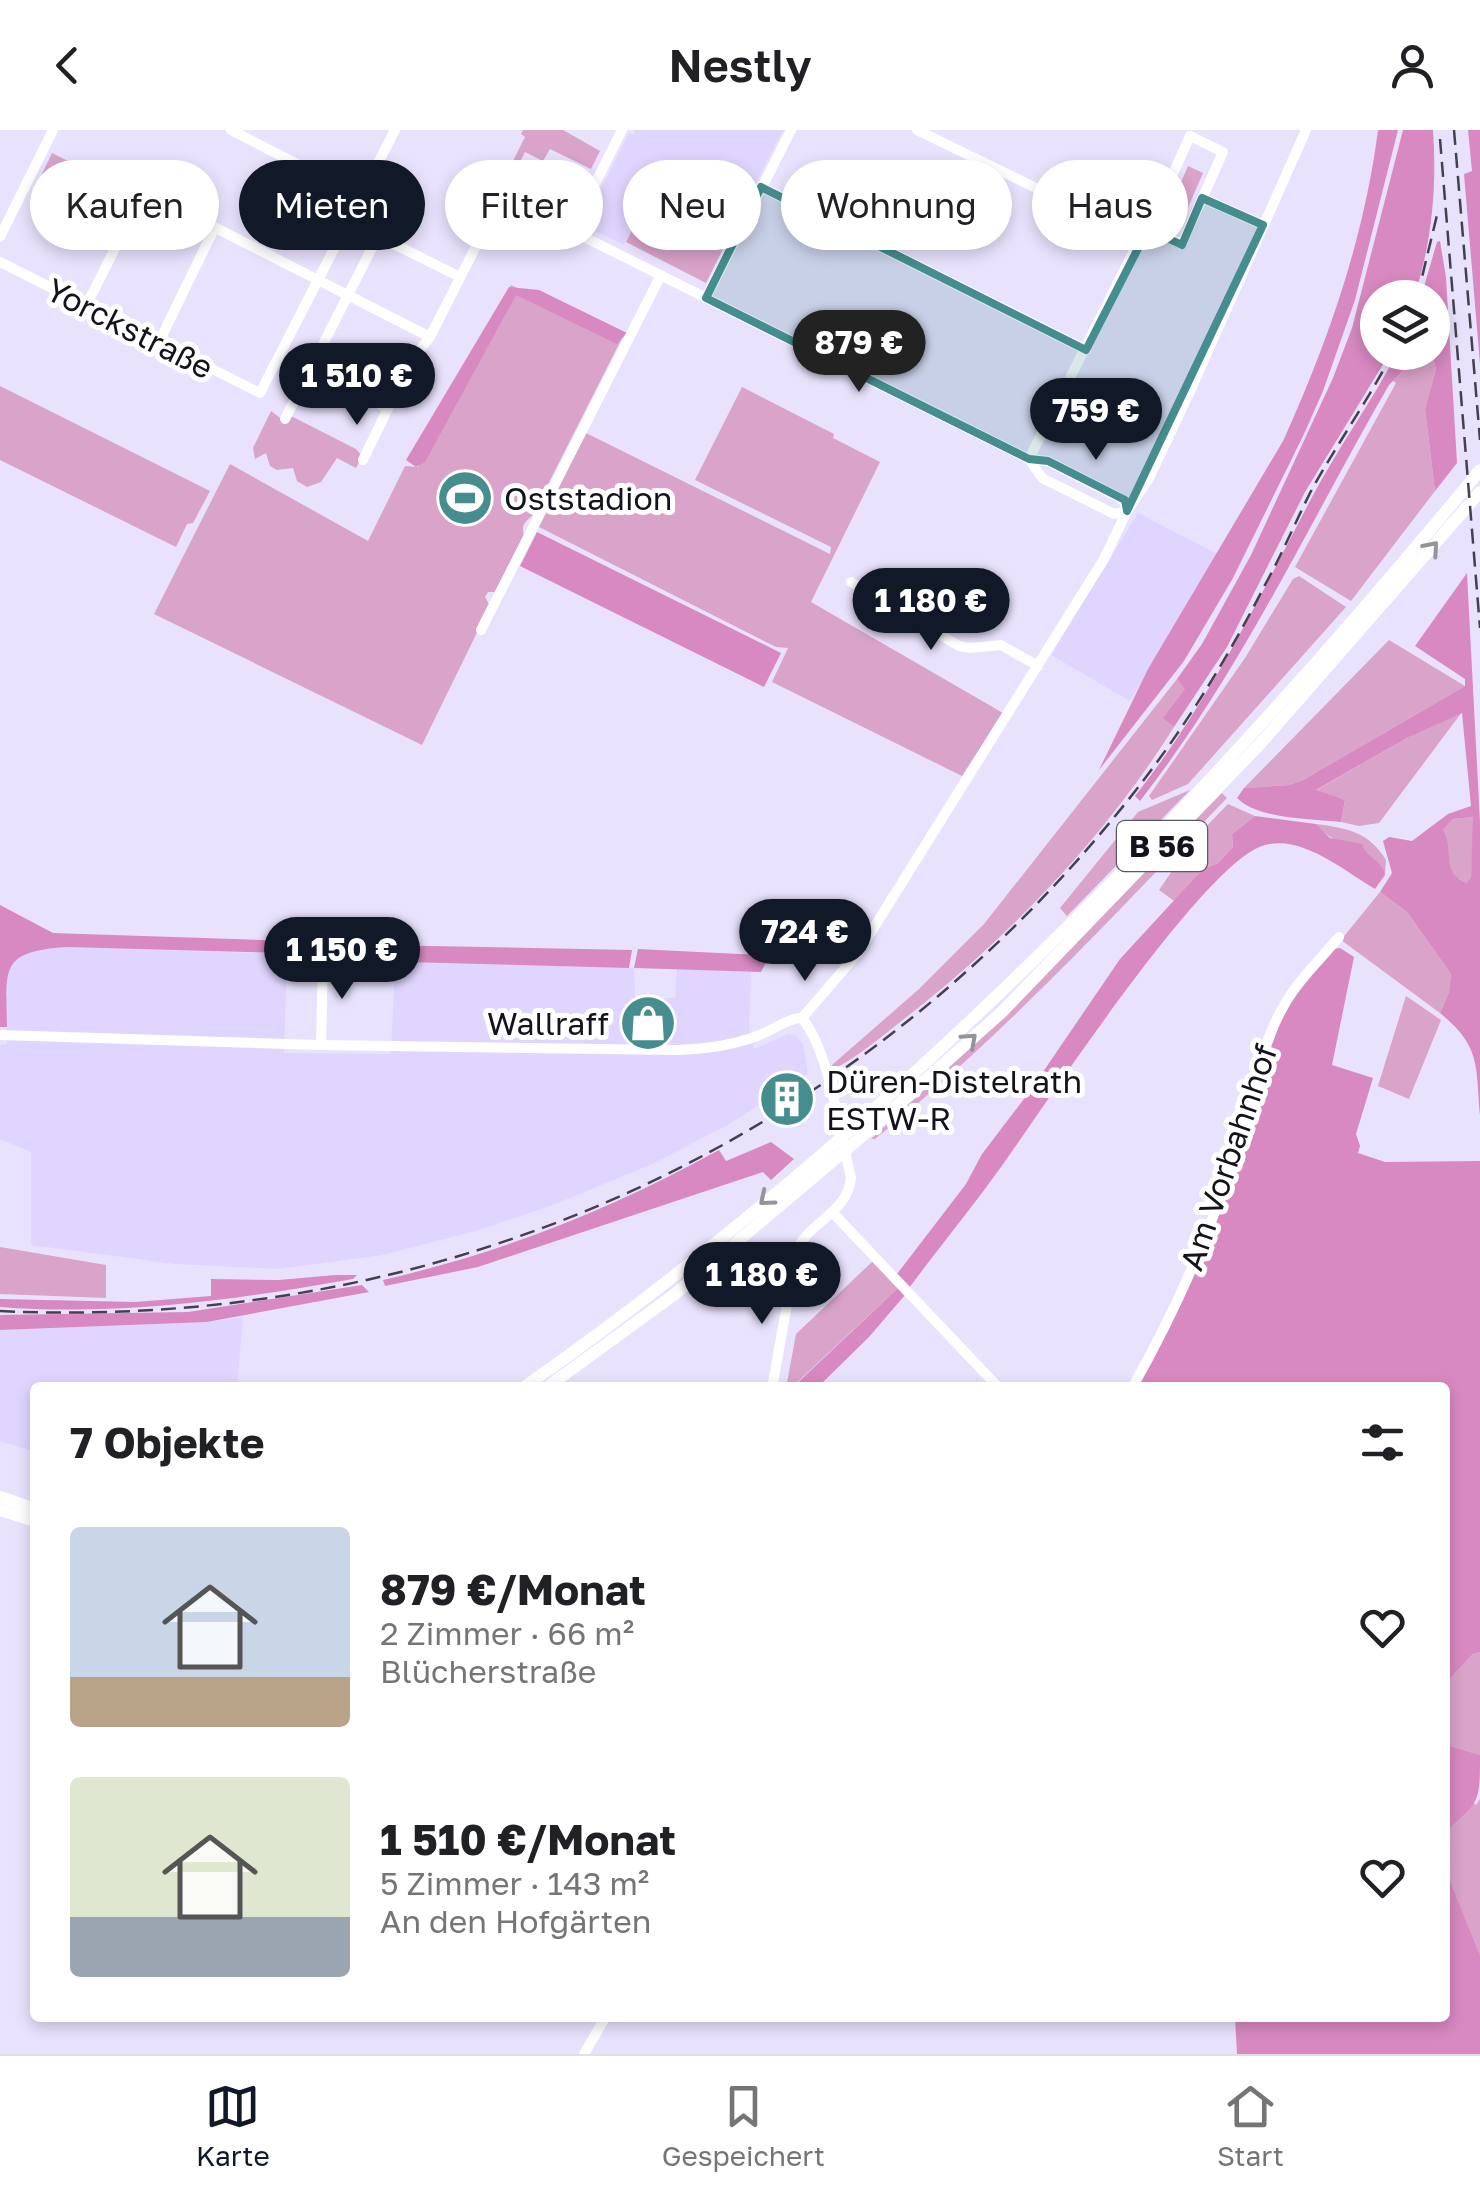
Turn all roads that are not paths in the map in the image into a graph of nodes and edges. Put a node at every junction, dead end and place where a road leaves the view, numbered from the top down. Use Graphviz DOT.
graph roads {
  1 [pos="54,130"];
  2 [pos="231,130"];
  3 [pos="394,130"];
  4 [pos="622,130"];
  5 [pos="791,130"];
  6 [pos="917,130"];
  7 [pos="1306,130"];
  8 [pos="1188,133"];
  9 [pos="289,160"];
  10 [pos="378,160"];
  11 [pos="1176,160"];
  12 [pos="603,169"];
  13 [pos="1032,186"];
  14 [pos="762,188"];
  15 [pos="1202,198"];
  16 [pos="1262,225"];
  17 [pos="219,230"];
  18 [pos="1188,230"];
  19 [pos="0,237"];
  20 [pos="603,243"];
  21 [pos="114,250"];
  22 [pos="204,250"];
  23 [pos="332,250"];
  24 [pos="474,250"];
  25 [pos="1136,250"];
  26 [pos="0,262"];
  27 [pos="661,275"];
  28 [pos="460,277"];
  29 [pos="317,279"];
  30 [pos="347,295"];
  31 [pos="706,298"];
  32 [pos="86,306"];
  33 [pos="430,337"];
  34 [pos="158,344"];
  35 [pos="1086,350"];
  36 [pos="311,368"];
  37 [pos="387,408"];
  38 [pos="285,418"];
  39 [pos="363,460"];
  40 [pos="1030,460"];
  41 [pos="1480,470"];
  42 [pos="1480,492"];
  43 [pos="1127,511"];
  44 [pos="851,582"];
  45 [pos="481,630"];
  46 [pos="1038,666"];
  47 [pos="1339,936"];
  48 [pos="323,959"];
  49 [pos="802,1018"];
  50 [pos="0,1035"];
  51 [pos="322,1045"];
  52 [pos="843,1144"];
  53 [pos="832,1212"];
  54 [pos="531,1382"];
  55 [pos="554,1382"];
  56 [pos="773,1382"];
  57 [pos="993,1382"];
  58 [pos="1135,1382"];
  59 [pos="0,1497"];
  60 [pos="30,1507"];
  61 [pos="0,1510"];
  62 [pos="30,1519"];
  63 [pos="603,2022"];
  64 [pos="584,2054"];
  1 -- 19 [label="street"];
  2 -- 9 [label="street"];
  3 -- 10 [label="street"];
  4 -- 12 [label="street"];
  5 -- 14 [label="street"];
  6 -- 13 [label="street"];
  7 -- 16 [label="street"];
  8 -- 11 [label="street"];
  8 -- 15 [label="street"];
  14 -- 31 [label="street"];
  14 -- 35 [label="street"];
  15 -- 16 [label="street"];
  15 -- 18 [label="street"];
  16 -- 43 [label="street"];
  17 -- 29 [label="street"];
  20 -- 27 [label="street"];
  21 -- 32 [label="street"];
  22 -- 34 [label="street"];
  23 -- 29 [label="street"];
  24 -- 28 [label="street"];
  25 -- 35 [label="street"];
  26 -- 32 [label="street, Yorckstraße"];
  27 -- 31 [label="street"];
  27 -- 45 [label="street"];
  28 -- 30 [label="street"];
  28 -- 33 [label="street"];
  29 -- 30 [label="street"];
  29 -- 34 [label="street, Yorckstraße"];
  30 -- 33 [label="street"];
  30 -- 36 [label="street"];
  31 -- 40 [label="street"];
  32 -- 34 [label="street, Yorckstraße"];
  33 -- 37 [label="street"];
  35 -- 40 [label="street"];
  36 -- 37 [label="street"];
  36 -- 38 [label="street"];
  37 -- 39 [label="street"];
  40 -- 43 [label="street"];
  40 -- 43 [label="street"];
  41 -- 52 [label="main road, B 56"];
  52 -- 42 [label="main road, B 56, one-way"];
  43 -- 46 [label="street"];
  44 -- 46 [label="street"];
  46 -- 49 [label="street"];
  47 -- 58 [label="street, Am Vorbahnhof"];
  48 -- 51 [label="street"];
  49 -- 51 [label="street"];
  49 -- 52 [label="street"];
  50 -- 51 [label="street"];
  52 -- 53 [label="street"];
  52 -- 54 [label="main road, B 56, one-way"];
  52 -- 55 [label="main road, B 56"];
  53 -- 56 [label="street"];
  53 -- 57 [label="street"];
  59 -- 60 [label="main road"];
  61 -- 62 [label="main road"];
  63 -- 64 [label="street"];
}
